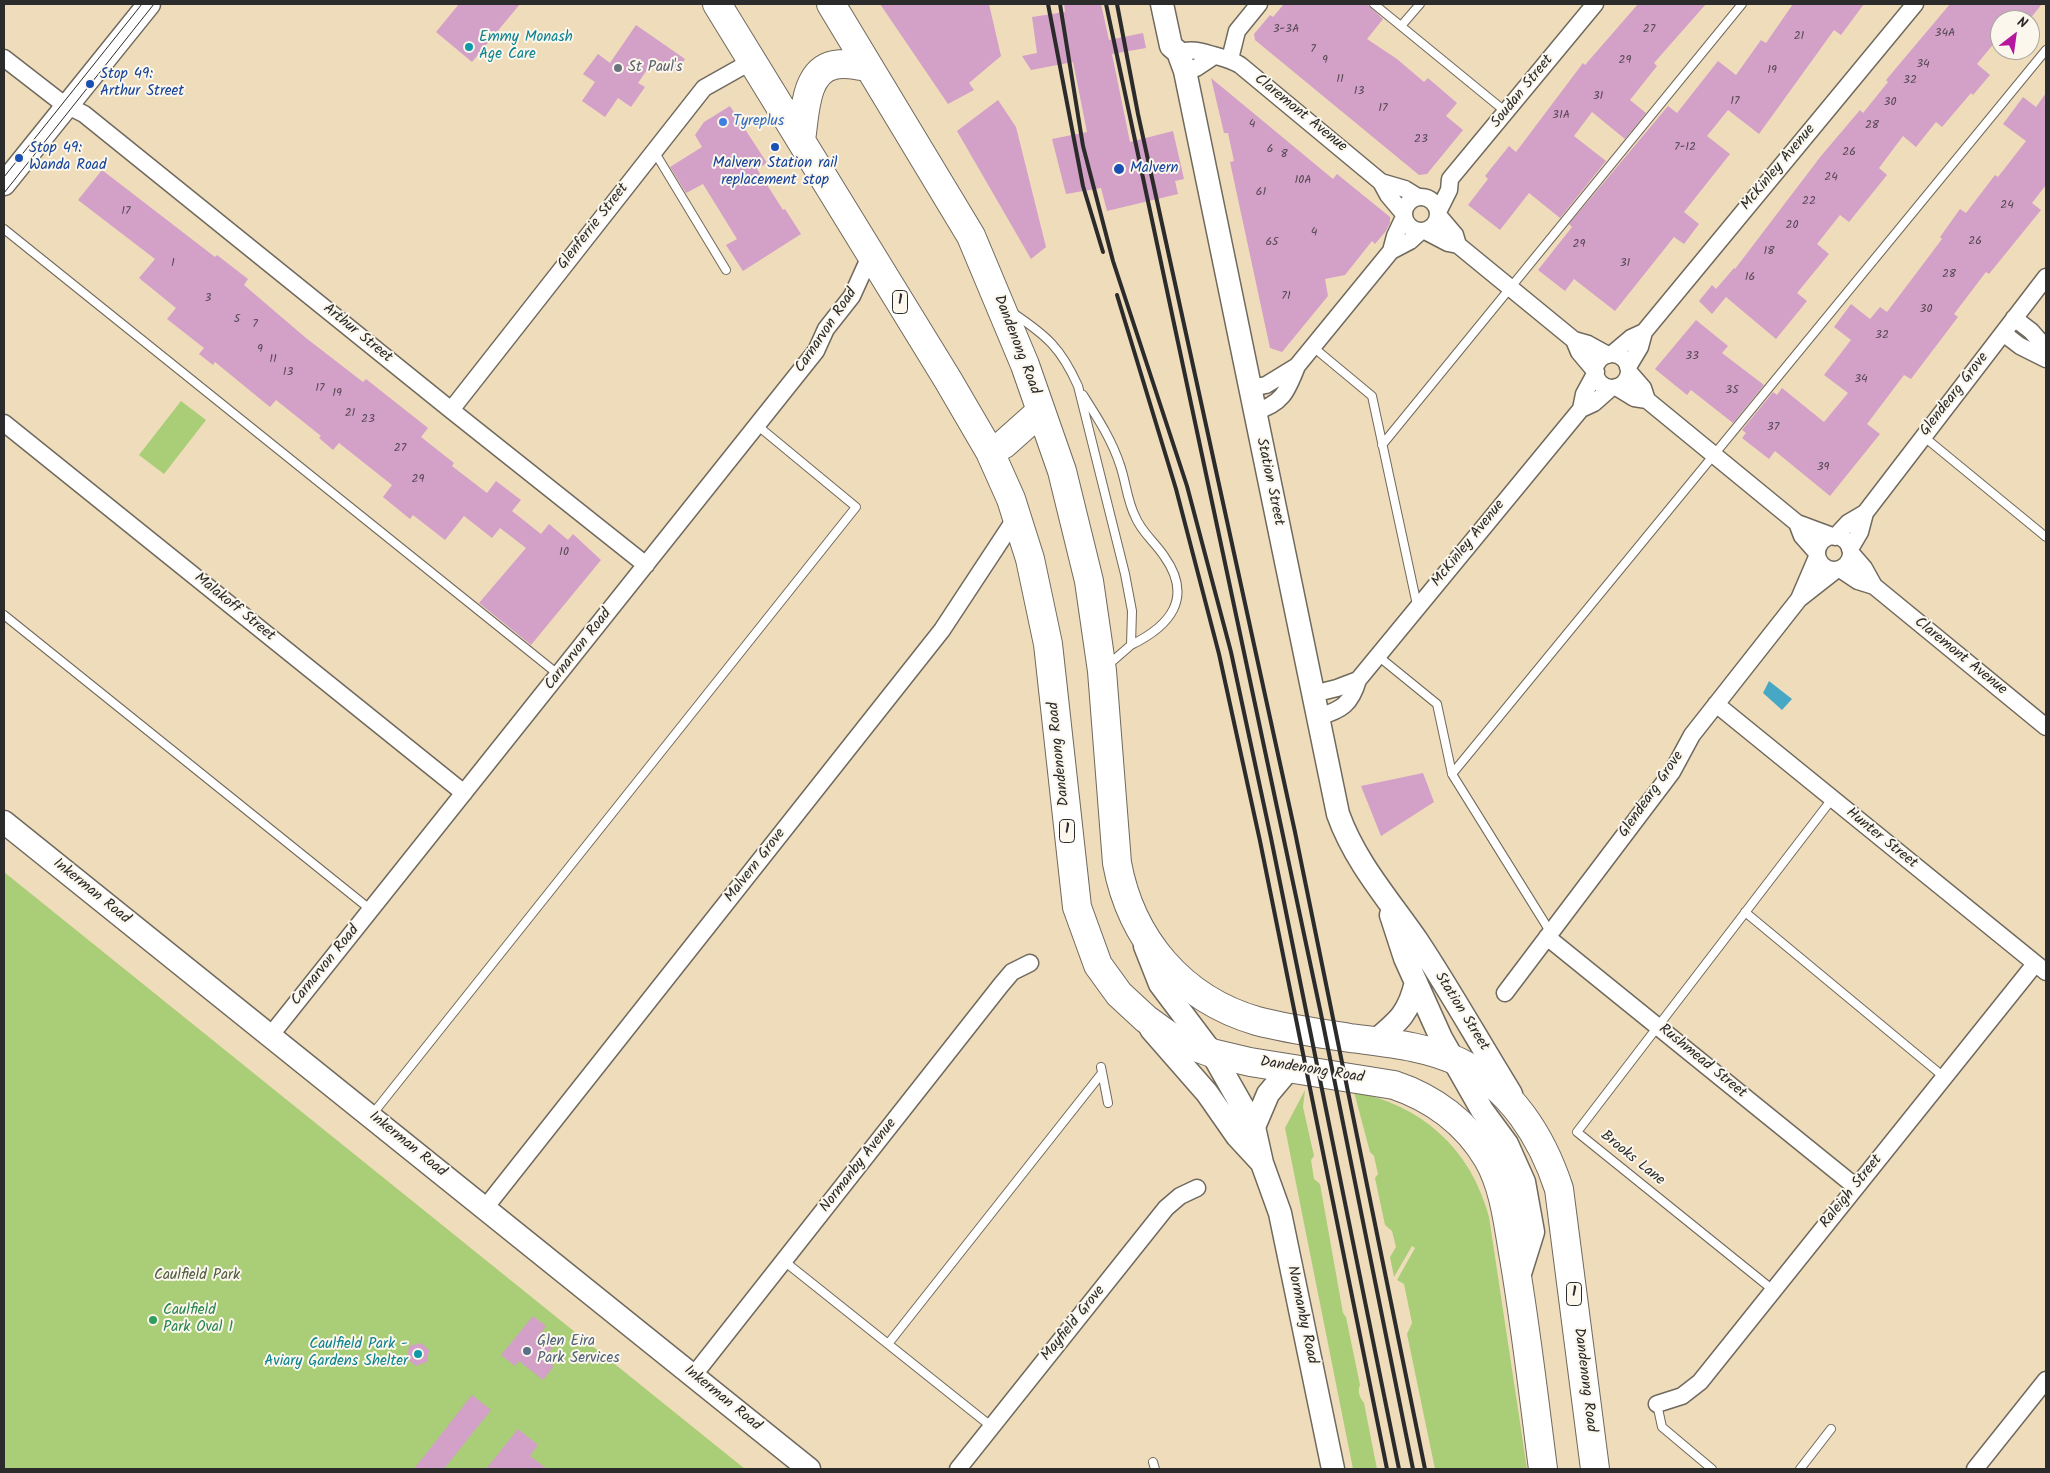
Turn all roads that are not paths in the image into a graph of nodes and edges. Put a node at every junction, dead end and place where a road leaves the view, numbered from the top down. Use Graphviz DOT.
graph roads {
  1 [pos="149,4"];
  2 [pos="717,4"];
  3 [pos="831,4"];
  4 [pos="1162,4"];
  5 [pos="1176,4"];
  6 [pos="1259,4"];
  7 [pos="1374,4"];
  8 [pos="1420,4"];
  9 [pos="1595,4"];
  10 [pos="1742,4"];
  11 [pos="1915,4"];
  12 [pos="1401,26"];
  13 [pos="2046,50"];
  14 [pos="1222,57"];
  15 [pos="4,58"];
  16 [pos="752,61"];
  17 [pos="1181,62"];
  18 [pos="869,67"];
  19 [pos="66,106"];
  20 [pos="1506,112"];
  21 [pos="801,140"];
  22 [pos="654,151"];
  23 [pos="1450,179"];
  24 [pos="1381,182"];
  25 [pos="4,184"];
  26 [pos="1419,197"];
  27 [pos="1438,214"];
  28 [pos="1404,215"];
  29 [pos="4,229"];
  30 [pos="1423,231"];
  31 [pos="1458,245"];
  32 [pos="1391,251"];
  33 [pos="871,254"];
  34 [pos="726,270"];
  35 [pos="2046,277"];
  36 [pos="1509,287"];
  37 [pos="1001,304"];
  38 [pos="2014,318"];
  39 [pos="1644,332"];
  40 [pos="2003,333"];
  41 [pos="1574,340"];
  42 [pos="1313,347"];
  43 [pos="2046,348"];
  44 [pos="1610,355"];
  45 [pos="2046,359"];
  46 [pos="1297,366"];
  47 [pos="1629,370"];
  48 [pos="1595,371"];
  49 [pos="1078,386"];
  50 [pos="1250,388"];
  51 [pos="1613,388"];
  52 [pos="1647,400"];
  53 [pos="1581,409"];
  54 [pos="451,410"];
  55 [pos="1041,412"];
  56 [pos="1254,412"];
  57 [pos="4,423"];
  58 [pos="758,426"];
  59 [pos="1923,436"];
  60 [pos="1382,445"];
  61 [pos="990,452"];
  62 [pos="1714,454"];
  63 [pos="1865,514"];
  64 [pos="1017,516"];
  65 [pos="1796,523"];
  66 [pos="1834,536"];
  67 [pos="2046,538"];
  68 [pos="1851,551"];
  69 [pos="1817,555"];
  70 [pos="646,564"];
  71 [pos="1838,570"];
  72 [pos="1874,586"];
  73 [pos="1799,599"];
  74 [pos="1418,607"];
  75 [pos="4,615"];
  76 [pos="1131,645"];
  77 [pos="1378,656"];
  78 [pos="1102,671"];
  79 [pos="558,676"];
  80 [pos="1358,680"];
  81 [pos="1313,694"];
  82 [pos="1716,704"];
  83 [pos="1318,716"];
  84 [pos="2046,728"];
  85 [pos="1452,774"];
  86 [pos="464,793"];
  87 [pos="1832,799"];
  88 [pos="4,822"];
  89 [pos="1386,900"];
  90 [pos="372,910"];
  91 [pos="1745,912"];
  92 [pos="1135,920"];
  93 [pos="1549,935"];
  94 [pos="1030,963"];
  95 [pos="2041,968"];
  96 [pos="1416,982"];
  97 [pos="1505,993"];
  98 [pos="1129,1004"];
  99 [pos="1658,1027"];
  100 [pos="270,1036"];
  101 [pos="1375,1041"];
  102 [pos="1212,1053"];
  103 [pos="1452,1059"];
  104 [pos="1289,1069"];
  105 [pos="1944,1077"];
  106 [pos="1108,1103"];
  107 [pos="371,1116"];
  108 [pos="1530,1126"];
  109 [pos="1254,1127"];
  110 [pos="1262,1163"];
  111 [pos="1856,1187"];
  112 [pos="1198,1188"];
  113 [pos="485,1208"];
  114 [pos="784,1261"];
  115 [pos="1518,1280"];
  116 [pos="1773,1290"];
  117 [pos="888,1344"];
  118 [pos="693,1376"];
  119 [pos="2046,1380"];
  120 [pos="1657,1404"];
  121 [pos="992,1427"];
  122 [pos="1831,1429"];
  123 [pos="809,1469"];
  124 [pos="958,1469"];
  125 [pos="1333,1469"];
  126 [pos="1543,1469"];
  127 [pos="1595,1469"];
  128 [pos="1712,1469"];
  129 [pos="1800,1469"];
  130 [pos="1975,1469"];
  1 -- 19 [label="street"];
  2 -- 16 [label="highway, Dandenong Road / 1"];
  3 -- 18 [label="highway, Dandenong Road / 1"];
  4 -- 17 [label="street, Station Street"];
  5 -- 17 [label="street, Station Street"];
  6 -- 14 [label="street"];
  7 -- 12 [label="lane"];
  8 -- 12 [label="lane"];
  9 -- 20 [label="street, Soudan Street"];
  10 -- 36 [label="lane"];
  11 -- 39 [label="street, McKinley Avenue"];
  12 -- 20 [label="lane"];
  13 -- 62 [label="lane"];
  14 -- 17 [label="street, Claremont Avenue"];
  14 -- 24 [label="street, Claremont Avenue"];
  15 -- 19 [label="street, Arthur Street"];
  16 -- 21 [label="highway, Dandenong Road / 1"];
  16 -- 22 [label="street, Glenferrie Street"];
  17 -- 50 [label="street, Station Street"];
  18 -- 21 [label="highway"];
  18 -- 37 [label="highway, Dandenong Road / 1"];
  19 -- 25 [label="street"];
  19 -- 54 [label="street, Arthur Street"];
  20 -- 23 [label="street, Soudan Street"];
  21 -- 33 [label="highway, Dandenong Road / 1"];
  22 -- 34 [label="lane"];
  22 -- 54 [label="street, Glenferrie Street"];
  23 -- 26 [label="street, Soudan Street"];
  23 -- 27 [label="street, Soudan Street"];
  24 -- 26 [label="street, Claremont Avenue"];
  24 -- 28 [label="street, Claremont Avenue"];
  26 -- 27 [label="street"];
  26 -- 28 [label="street"];
  27 -- 30 [label="street"];
  27 -- 31 [label="street"];
  28 -- 30 [label="street"];
  28 -- 32 [label="street"];
  29 -- 79 [label="lane"];
  30 -- 31 [label="street"];
  30 -- 32 [label="street"];
  31 -- 36 [label="street"];
  32 -- 42 [label="street"];
  33 -- 58 [label="street, Carnarvon Road"];
  33 -- 61 [label="highway, Dandenong Road / 1"];
  35 -- 38 [label="street, Glendearg Grove"];
  36 -- 41 [label="street"];
  36 -- 60 [label="lane"];
  37 -- 49 [label="lane"];
  37 -- 55 [label="highway, Dandenong Road / 1"];
  38 -- 40 [label="street, Glendearg Grove"];
  38 -- 43 [label="street"];
  39 -- 44 [label="street, McKinley Avenue"];
  39 -- 47 [label="street, McKinley Avenue"];
  40 -- 45 [label="street"];
  40 -- 59 [label="street, Glendearg Grove"];
  41 -- 44 [label="street"];
  41 -- 48 [label="street"];
  42 -- 46 [label="street"];
  42 -- 60 [label="lane"];
  44 -- 47 [label="street"];
  44 -- 48 [label="street"];
  46 -- 50 [label="street"];
  46 -- 56 [label="street"];
  47 -- 51 [label="street"];
  47 -- 52 [label="street"];
  48 -- 51 [label="street"];
  48 -- 53 [label="street, McKinley Avenue"];
  49 -- 76 [label="lane"];
  49 -- 76 [label="lane"];
  50 -- 56 [label="street, Station Street"];
  51 -- 52 [label="street"];
  51 -- 53 [label="street, McKinley Avenue"];
  52 -- 62 [label="street"];
  53 -- 74 [label="street, McKinley Avenue"];
  54 -- 70 [label="street, Arthur Street"];
  55 -- 61 [label="highway"];
  55 -- 78 [label="highway, Dandenong Road / 1"];
  56 -- 81 [label="street, Station Street"];
  57 -- 86 [label="street, Malakoff Street"];
  58 -- 70 [label="street, Carnarvon Road"];
  58 -- 107 [label="lane"];
  59 -- 63 [label="street, Glendearg Grove"];
  59 -- 67 [label="lane"];
  60 -- 74 [label="lane"];
  61 -- 64 [label="highway, Dandenong Road / 1"];
  62 -- 65 [label="street"];
  62 -- 85 [label="lane"];
  63 -- 66 [label="street, Glendearg Grove"];
  63 -- 68 [label="street, Glendearg Grove"];
  64 -- 98 [label="highway, Dandenong Road / 1"];
  64 -- 113 [label="street, Malvern Grove"];
  65 -- 66 [label="street"];
  65 -- 69 [label="street"];
  66 -- 68 [label="street"];
  66 -- 69 [label="street"];
  68 -- 71 [label="street"];
  68 -- 72 [label="street, Claremont Avenue"];
  69 -- 71 [label="street"];
  69 -- 73 [label="street, Glendearg Grove"];
  70 -- 79 [label="street, Carnarvon Road"];
  71 -- 72 [label="street, Claremont Avenue"];
  71 -- 73 [label="street, Glendearg Grove"];
  72 -- 84 [label="street, Claremont Avenue"];
  73 -- 82 [label="street, Glendearg Grove"];
  74 -- 77 [label="street, McKinley Avenue"];
  75 -- 90 [label="lane"];
  76 -- 78 [label="lane"];
  77 -- 80 [label="street, McKinley Avenue"];
  77 -- 85 [label="lane"];
  78 -- 92 [label="highway, Dandenong Road / 1"];
  79 -- 86 [label="street, Carnarvon Road"];
  80 -- 81 [label="street"];
  80 -- 83 [label="street, McKinley Avenue"];
  81 -- 83 [label="street, Station Street"];
  82 -- 87 [label="street, Hunter Street"];
  82 -- 93 [label="street, Glendearg Grove"];
  83 -- 89 [label="street, Station Street"];
  85 -- 93 [label="lane"];
  86 -- 90 [label="street, Carnarvon Road"];
  87 -- 91 [label="lane"];
  87 -- 95 [label="street, Hunter Street"];
  88 -- 100 [label="street, Inkerman Road"];
  89 -- 96 [label="street, Station Street"];
  89 -- 108 [label="street, Station Street"];
  90 -- 100 [label="street, Carnarvon Road"];
  91 -- 99 [label="lane"];
  91 -- 105 [label="lane"];
  92 -- 101 [label="highway, Dandenong Road / 1"];
  92 -- 102 [label="street, Normanby Road"];
  93 -- 97 [label="street, Glendearg Grove"];
  93 -- 99 [label="street, Rushmead Street"];
  94 -- 114 [label="street, Normanby Avenue"];
  95 -- 105 [label="street, Raleigh Street"];
  96 -- 101 [label="street"];
  96 -- 103 [label="street, Station Street"];
  98 -- 102 [label="highway, Dandenong Road / 1"];
  98 -- 110 [label="street, Normanby Road"];
  99 -- 111 [label="street, Rushmead Street"];
  99 -- 116 [label="lane, Brooks Lane"];
  100 -- 107 [label="street, Inkerman Road"];
  101 -- 103 [label="highway, Dandenong Road / 1"];
  102 -- 104 [label="highway, Dandenong Road / 1"];
  102 -- 109 [label="street, Normanby Road"];
  103 -- 108 [label="highway, Dandenong Road / 1"];
  103 -- 115 [label="street, Station Street"];
  104 -- 109 [label="street"];
  104 -- 115 [label="highway, Dandenong Road / 1"];
  105 -- 111 [label="street, Raleigh Street"];
  106 -- 117 [label="lane"];
  107 -- 113 [label="street, Inkerman Road"];
  108 -- 127 [label="highway, Dandenong Road / 1"];
  109 -- 110 [label="street, Normanby Road"];
  110 -- 125 [label="street, Normanby Road"];
  111 -- 116 [label="street, Raleigh Street"];
  112 -- 121 [label="street, Mayfield Grove"];
  113 -- 118 [label="street, Inkerman Road"];
  114 -- 117 [label="lane"];
  114 -- 118 [label="street, Normanby Avenue"];
  115 -- 126 [label="highway, Dandenong Road / 1"];
  116 -- 120 [label="street, Raleigh Street"];
  117 -- 121 [label="lane"];
  118 -- 123 [label="street, Inkerman Road"];
  119 -- 130 [label="street"];
  120 -- 128 [label="lane"];
  121 -- 124 [label="street, Mayfield Grove"];
  122 -- 129 [label="lane"];
}
